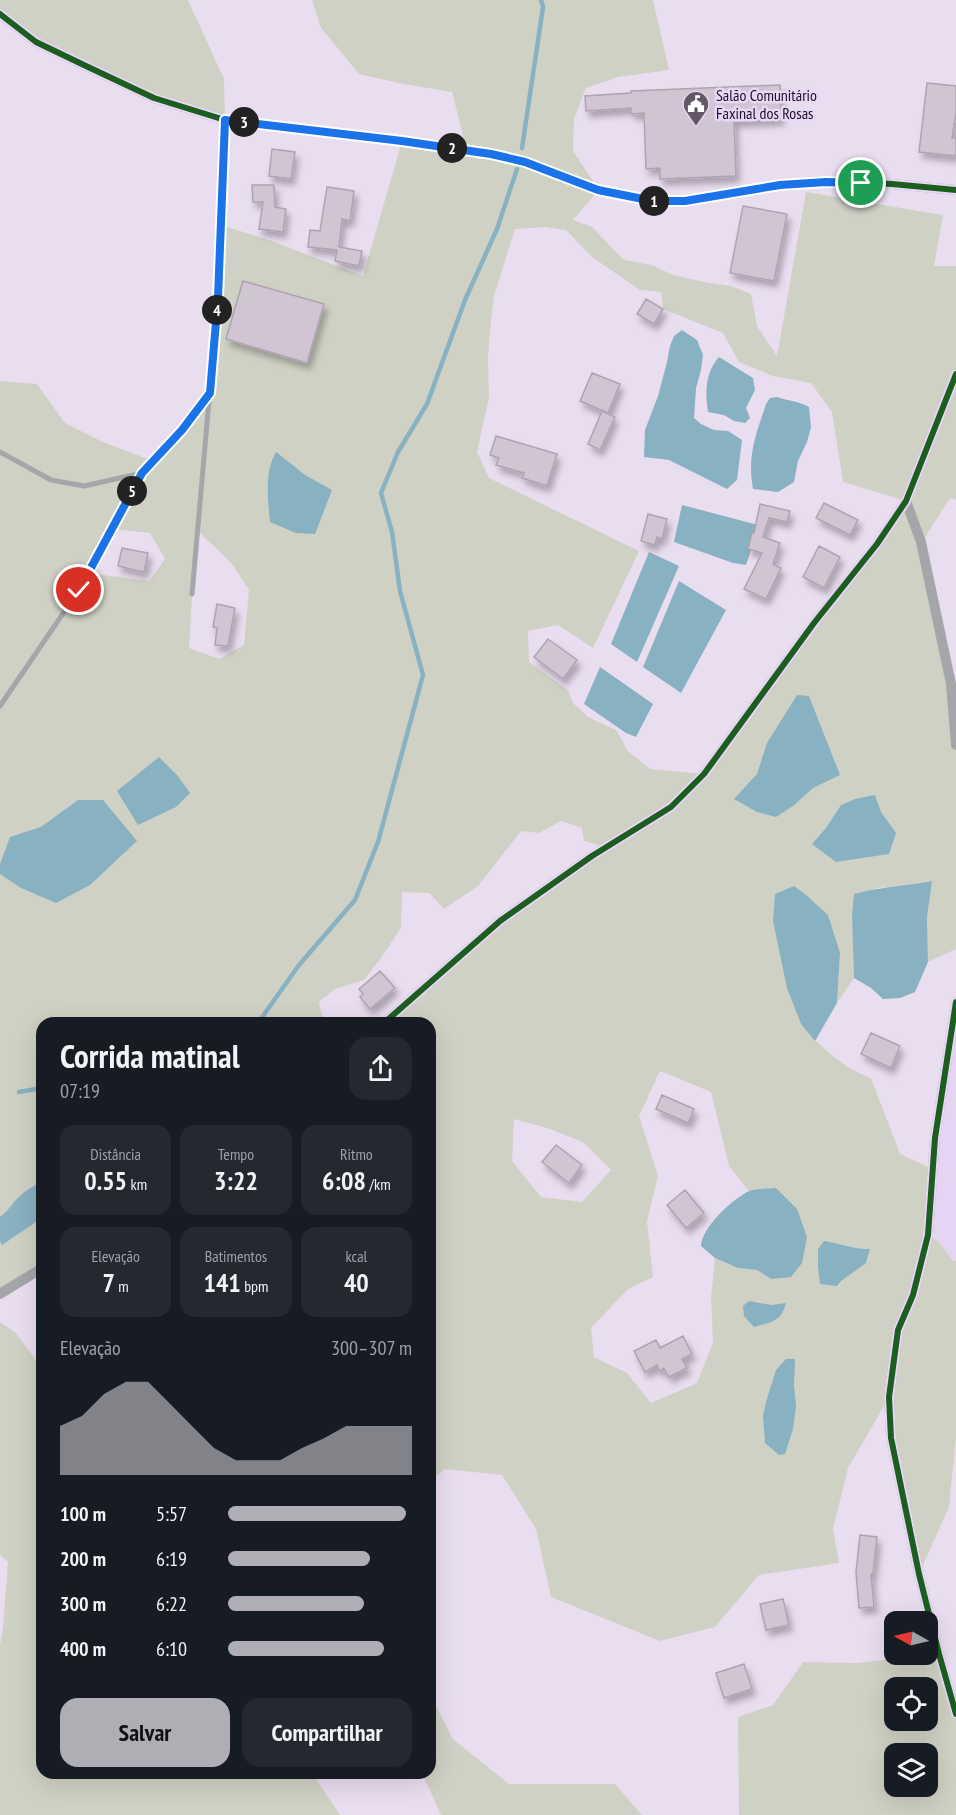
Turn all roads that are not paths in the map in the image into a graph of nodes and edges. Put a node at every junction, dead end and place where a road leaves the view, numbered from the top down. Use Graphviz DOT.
graph roads {
  1 [pos="0,14"];
  2 [pos="225,120"];
  3 [pos="956,190"];
  4 [pos="956,374"];
  5 [pos="210,393"];
  6 [pos="0,452"];
  7 [pos="142,473"];
  8 [pos="906,501"];
  9 [pos="192,594"];
  10 [pos="0,705"];
  11 [pos="956,745"];
  12 [pos="956,1002"];
  13 [pos="391,1017"];
  14 [pos="36,1272"];
  15 [pos="0,1294"];
  16 [pos="956,1714"];
  1 -- 2 [label="street"];
  2 -- 3 [label="street"];
  2 -- 5 [label="lane"];
  4 -- 8 [label="street"];
  5 -- 7 [label="lane"];
  5 -- 9 [label="lane"];
  6 -- 7 [label="lane"];
  7 -- 10 [label="lane"];
  8 -- 11 [label="street"];
  8 -- 13 [label="street"];
  12 -- 16 [label="street"];
  14 -- 15 [label="street"];
}
